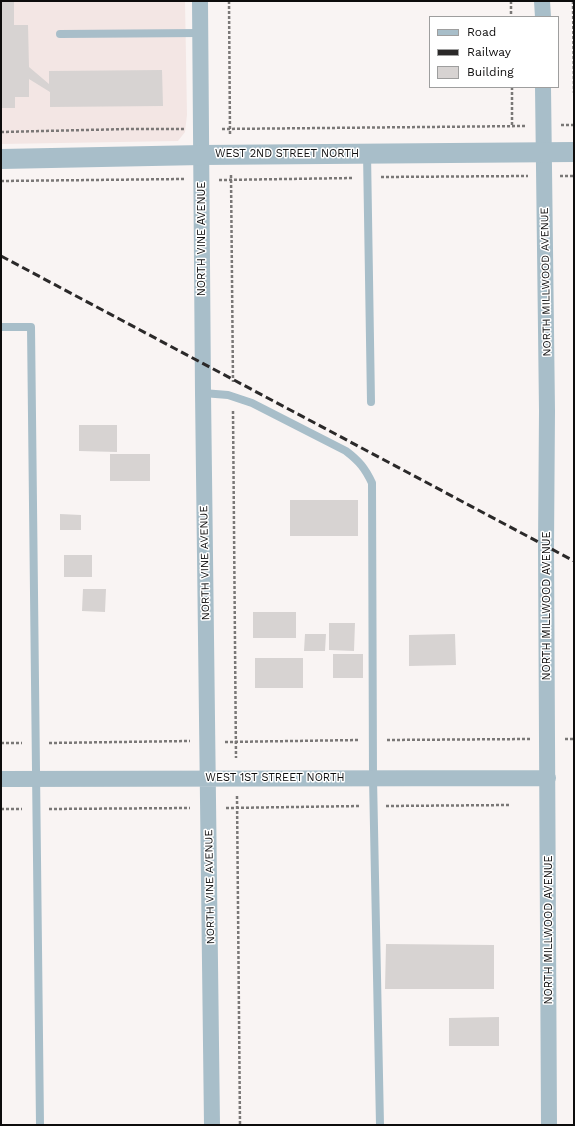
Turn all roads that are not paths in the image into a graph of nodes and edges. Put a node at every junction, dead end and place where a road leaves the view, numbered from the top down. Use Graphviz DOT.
graph roads {
  1 [pos="200,1"];
  2 [pos="542,1"];
  3 [pos="543,16"];
  4 [pos="200,33"];
  5 [pos="60,34"];
  6 [pos="543,88"];
  7 [pos="544,152"];
  8 [pos="574,152"];
  9 [pos="367,153"];
  10 [pos="202,154"];
  11 [pos="1,159"];
  12 [pos="1,327"];
  13 [pos="203,393"];
  14 [pos="371,402"];
  15 [pos="208,778"];
  16 [pos="373,778"];
  17 [pos="548,778"];
  18 [pos="1,779"];
  19 [pos="36,779"];
  20 [pos="40,1125"];
  21 [pos="212,1125"];
  22 [pos="380,1125"];
  23 [pos="549,1125"];
  1 -- 4 [label="street, NORTH VINE AVENUE"];
  2 -- 3 [label="street"];
  4 -- 5 [label="lane"];
  4 -- 10 [label="street, NORTH VINE AVENUE"];
  6 -- 7 [label="street, NORTH MILLWOOD AVENUE"];
  7 -- 8 [label="street, WEST 2ND STREET NORTH"];
  7 -- 9 [label="street, WEST 2ND STREET NORTH"];
  7 -- 17 [label="street, NORTH MILLWOOD AVENUE"];
  9 -- 10 [label="street, WEST 2ND STREET NORTH"];
  9 -- 14 [label="lane"];
  10 -- 11 [label="street, WEST 2ND STREET NORTH"];
  10 -- 13 [label="street, NORTH VINE AVENUE"];
  12 -- 19 [label="lane"];
  13 -- 15 [label="street, NORTH VINE AVENUE"];
  13 -- 16 [label="lane"];
  15 -- 16 [label="street, WEST 1ST STREET NORTH"];
  15 -- 19 [label="street, WEST 1ST STREET NORTH"];
  15 -- 21 [label="street, NORTH VINE AVENUE"];
  16 -- 17 [label="street, WEST 1ST STREET NORTH"];
  16 -- 22 [label="lane"];
  17 -- 23 [label="street, NORTH MILLWOOD AVENUE"];
  18 -- 19 [label="street, WEST 1ST STREET NORTH"];
  19 -- 20 [label="lane"];
}
